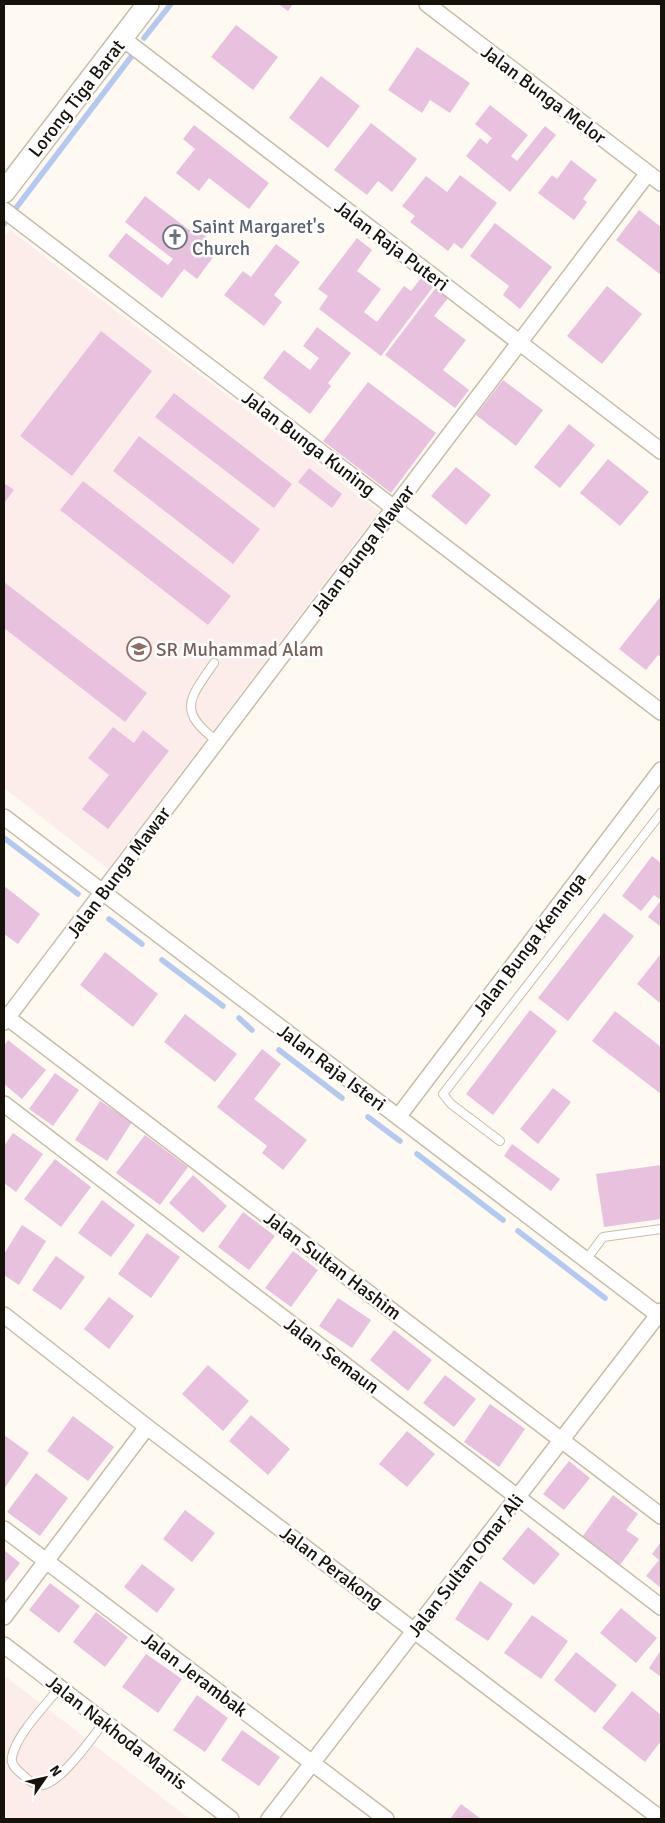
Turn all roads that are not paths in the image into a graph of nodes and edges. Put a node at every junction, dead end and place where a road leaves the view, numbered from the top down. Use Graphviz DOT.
graph roads {
  1 [pos="148,4"];
  2 [pos="427,4"];
  3 [pos="122,38"];
  4 [pos="648,173"];
  5 [pos="661,183"];
  6 [pos="4,192"];
  7 [pos="4,210"];
  8 [pos="520,343"];
  9 [pos="661,451"];
  10 [pos="394,508"];
  11 [pos="214,663"];
  12 [pos="661,712"];
  13 [pos="217,741"];
  14 [pos="661,770"];
  15 [pos="661,813"];
  16 [pos="4,817"];
  17 [pos="103,892"];
  18 [pos="5,1018"];
  19 [pos="4,1104"];
  20 [pos="398,1117"];
  21 [pos="500,1141"];
  22 [pos="661,1229"];
  23 [pos="586,1260"];
  24 [pos="660,1314"];
  25 [pos="4,1316"];
  26 [pos="147,1427"];
  27 [pos="561,1440"];
  28 [pos="518,1497"];
  29 [pos="661,1516"];
  30 [pos="4,1529"];
  31 [pos="46,1562"];
  32 [pos="661,1607"];
  33 [pos="4,1617"];
  34 [pos="415,1631"];
  35 [pos="4,1645"];
  36 [pos="60,1688"];
  37 [pos="104,1722"];
  38 [pos="313,1763"];
  39 [pos="231,1819"];
  40 [pos="269,1819"];
  41 [pos="386,1819"];
  42 [pos="661,1819"];
  1 -- 3 [label="main road, Lorong Tiga Barat"];
  2 -- 4 [label="street, Jalan Bunga Melor"];
  3 -- 6 [label="main road, Lorong Tiga Barat"];
  3 -- 8 [label="street, Jalan Raja Puteri"];
  4 -- 5 [label="street, Jalan Bunga Melor"];
  4 -- 8 [label="street, Jalan Bunga Mawar"];
  7 -- 10 [label="street, Jalan Bunga Kuning"];
  8 -- 9 [label="street, Jalan Raja Puteri"];
  8 -- 10 [label="street, Jalan Bunga Mawar"];
  10 -- 12 [label="street, Jalan Bunga Kuning"];
  10 -- 13 [label="street, Jalan Bunga Mawar"];
  11 -- 13 [label="lane"];
  13 -- 17 [label="street, Jalan Bunga Mawar"];
  14 -- 20 [label="street, Jalan Bunga Kenanga"];
  15 -- 21 [label="lane"];
  16 -- 17 [label="street, Jalan Raja Isteri"];
  17 -- 18 [label="street, Jalan Bunga Mawar"];
  17 -- 20 [label="street, Jalan Raja Isteri"];
  18 -- 27 [label="street, Jalan Sultan Hashim"];
  19 -- 28 [label="street, Jalan Semaun"];
  20 -- 23 [label="street, Jalan Raja Isteri"];
  22 -- 23 [label="lane"];
  23 -- 24 [label="street, Jalan Raja Isteri"];
  24 -- 27 [label="street, Jalan Sultan Omar Ali"];
  25 -- 26 [label="street, Jalan Perakong"];
  26 -- 31 [label="street"];
  26 -- 34 [label="street, Jalan Perakong"];
  27 -- 28 [label="street, Jalan Sultan Omar Ali"];
  27 -- 29 [label="street, Jalan Sultan Hashim"];
  28 -- 32 [label="street, Jalan Semaun"];
  28 -- 34 [label="street, Jalan Sultan Omar Ali"];
  30 -- 31 [label="street, Jalan Jerambak"];
  31 -- 33 [label="street"];
  31 -- 38 [label="street, Jalan Jerambak"];
  34 -- 38 [label="street, Jalan Sultan Omar Ali"];
  34 -- 42 [label="street, Jalan Perakong"];
  35 -- 36 [label="street, Jalan Nakhoda Manis"];
  36 -- 37 [label="street, Jalan Nakhoda Manis"];
  36 -- 37 [label="lane"];
  37 -- 39 [label="street, Jalan Nakhoda Manis"];
  38 -- 40 [label="street, Jalan Sultan Omar Ali"];
  38 -- 41 [label="street, Jalan Jerambak"];
}
